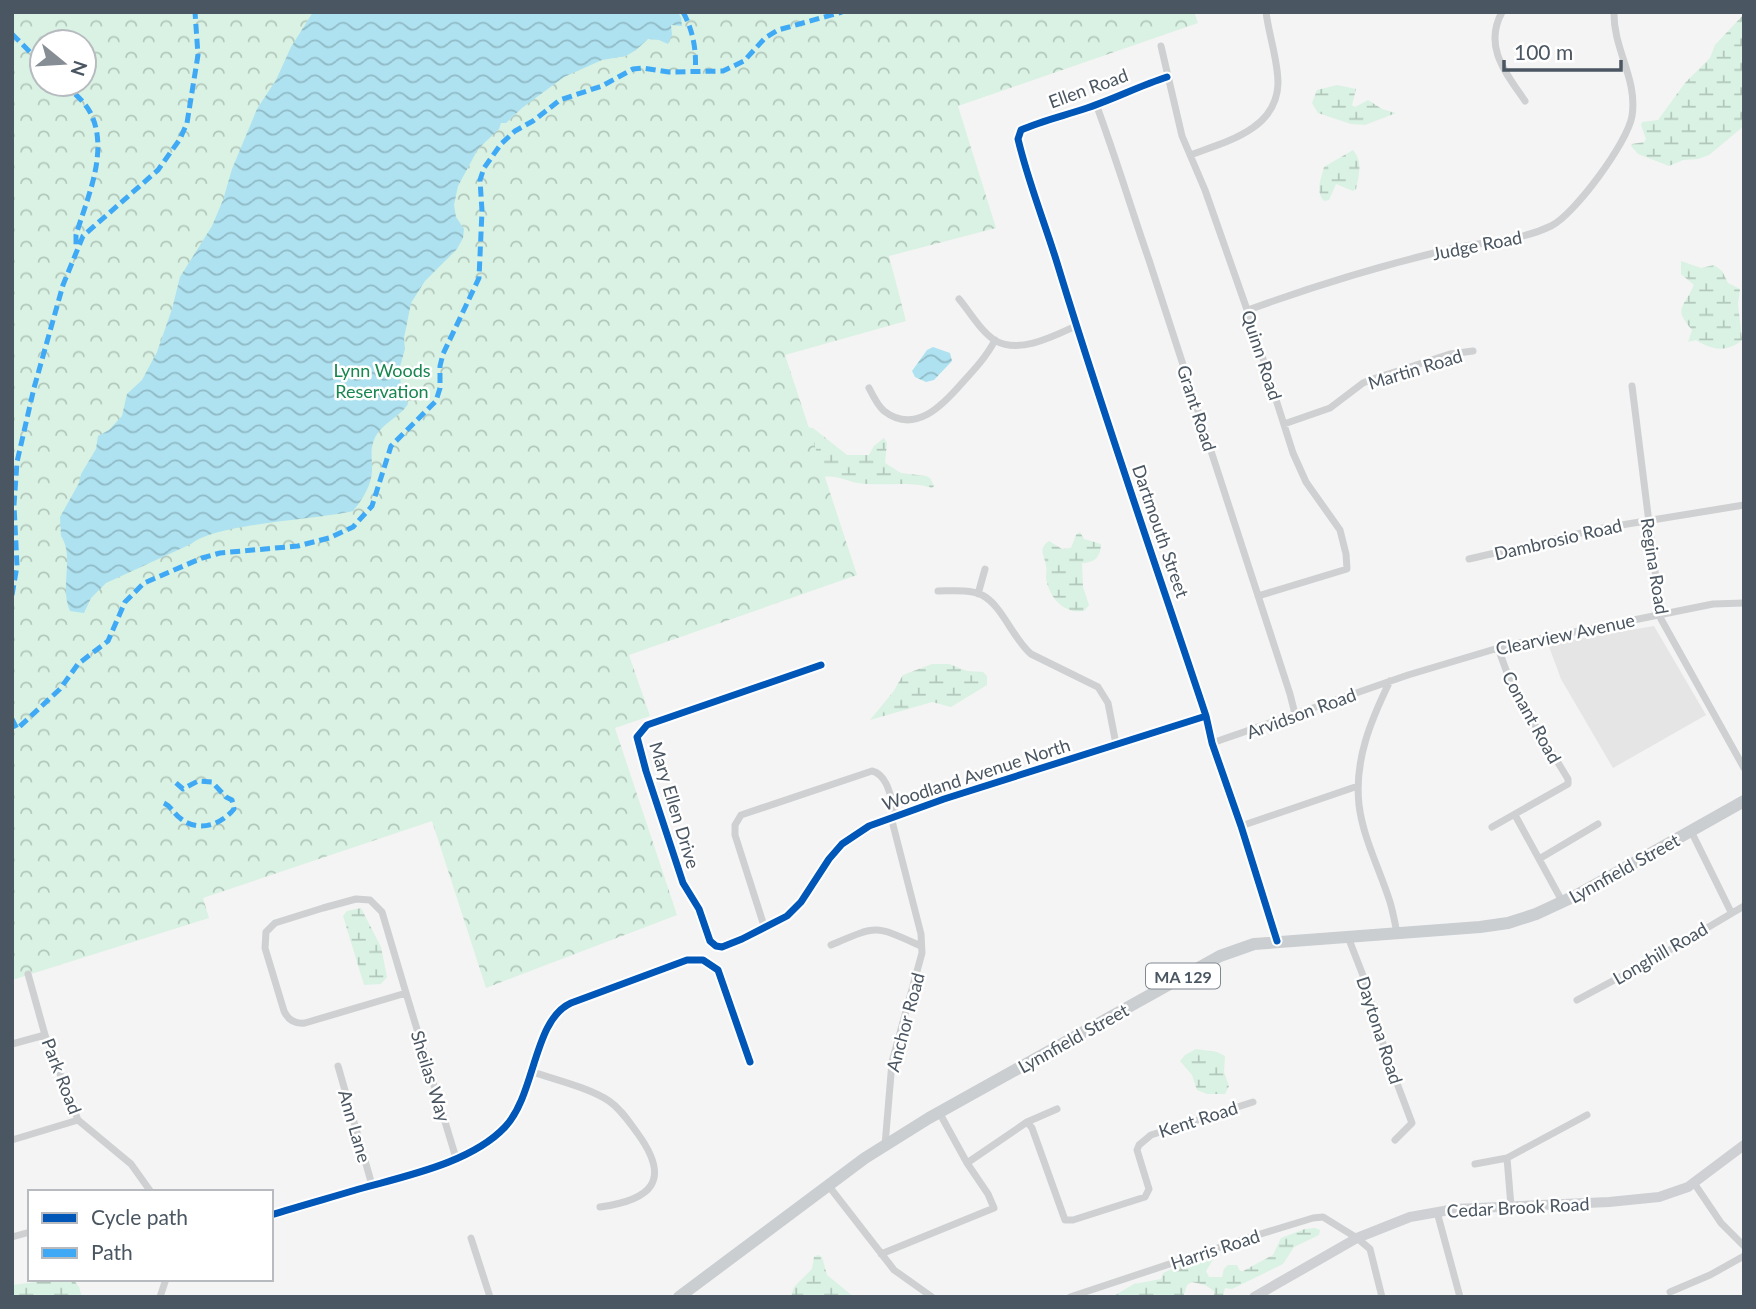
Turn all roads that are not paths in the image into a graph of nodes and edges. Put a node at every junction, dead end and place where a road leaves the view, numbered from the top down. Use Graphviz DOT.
graph roads {
  1 [pos="1266,12"];
  2 [pos="1502,12"];
  3 [pos="1614,12"];
  4 [pos="1161,46"];
  5 [pos="1167,77"];
  6 [pos="1525,101"];
  7 [pos="1096,104"];
  8 [pos="1021,130"];
  9 [pos="1190,155"];
  10 [pos="959,299"];
  11 [pos="1248,310"];
  12 [pos="1076,326"];
  13 [pos="995,340"];
  14 [pos="1473,351"];
  15 [pos="1632,386"];
  16 [pos="869,388"];
  17 [pos="1284,424"];
  18 [pos="1744,505"];
  19 [pos="1648,520"];
  20 [pos="1469,559"];
  21 [pos="985,569"];
  22 [pos="938,591"];
  23 [pos="978,594"];
  24 [pos="1258,596"];
  25 [pos="1744,603"];
  26 [pos="1661,615"];
  27 [pos="1497,648"];
  28 [pos="821,665"];
  29 [pos="1390,681"];
  30 [pos="1295,714"];
  31 [pos="1206,716"];
  32 [pos="1212,743"];
  33 [pos="1116,744"];
  34 [pos="1744,768"];
  35 [pos="1358,786"];
  36 [pos="1744,802"];
  37 [pos="1515,815"];
  38 [pos="894,816"];
  39 [pos="1598,824"];
  40 [pos="1241,826"];
  41 [pos="1492,827"];
  42 [pos="1691,831"];
  43 [pos="1539,859"];
  44 [pos="1562,901"];
  45 [pos="1744,906"];
  46 [pos="1731,912"];
  47 [pos="765,929"];
  48 [pos="1397,933"];
  49 [pos="1348,937"];
  50 [pos="1277,941"];
  51 [pos="831,945"];
  52 [pos="716,946"];
  53 [pos="921,946"];
  54 [pos="28,974"];
  55 [pos="406,993"];
  56 [pos="1577,1000"];
  57 [pos="45,1035"];
  58 [pos="12,1044"];
  59 [pos="750,1062"];
  60 [pos="338,1066"];
  61 [pos="533,1072"];
  62 [pos="1253,1102"];
  63 [pos="1057,1110"];
  64 [pos="939,1112"];
  65 [pos="1587,1115"];
  66 [pos="78,1120"];
  67 [pos="1027,1122"];
  68 [pos="12,1140"];
  69 [pos="1395,1140"];
  70 [pos="885,1145"];
  71 [pos="1744,1145"];
  72 [pos="456,1158"];
  73 [pos="1507,1158"];
  74 [pos="967,1163"];
  75 [pos="1475,1164"];
  76 [pos="1694,1182"];
  77 [pos="372,1185"];
  78 [pos="828,1185"];
  79 [pos="150,1190"];
  80 [pos="1511,1206"];
  81 [pos="600,1207"];
  82 [pos="1437,1212"];
  83 [pos="273,1214"];
  84 [pos="471,1238"];
  85 [pos="1357,1238"];
  86 [pos="1744,1246"];
  87 [pos="881,1254"];
  88 [pos="1744,1256"];
  89 [pos="1670,1292"];
  90 [pos="490,1297"];
  91 [pos="679,1297"];
  92 [pos="932,1297"];
  93 [pos="1070,1297"];
  94 [pos="1254,1297"];
  95 [pos="1382,1297"];
  96 [pos="1460,1297"];
  1 -- 9 [label="street"];
  2 -- 6 [label="street"];
  3 -- 11 [label="street, Judge Road"];
  4 -- 5 [label="street, Quinn Road"];
  5 -- 7 [label="street, Ellen Road"];
  5 -- 9 [label="street, Quinn Road"];
  7 -- 8 [label="street, Ellen Road"];
  7 -- 24 [label="street, Grant Road"];
  8 -- 12 [label="street, Dartmouth Street"];
  9 -- 11 [label="street, Quinn Road"];
  10 -- 13 [label="street"];
  11 -- 17 [label="street, Quinn Road"];
  12 -- 13 [label="street"];
  12 -- 31 [label="street, Dartmouth Street"];
  13 -- 16 [label="street"];
  14 -- 17 [label="street, Martin Road"];
  15 -- 19 [label="street, Regina Road"];
  17 -- 24 [label="street, Quinn Road"];
  18 -- 19 [label="street, Dambrosio Road"];
  19 -- 20 [label="street, Dambrosio Road"];
  19 -- 26 [label="street, Regina Road"];
  21 -- 23 [label="street"];
  22 -- 23 [label="street"];
  23 -- 33 [label="street"];
  24 -- 30 [label="street, Grant Road"];
  25 -- 26 [label="street, Clearview Avenue"];
  26 -- 27 [label="street, Clearview Avenue"];
  26 -- 34 [label="street, Regina Road"];
  27 -- 29 [label="street, Clearview Avenue"];
  27 -- 37 [label="street, Conant Road"];
  28 -- 52 [label="street, Mary Ellen Drive"];
  29 -- 30 [label="street, Arvidson Road"];
  29 -- 35 [label="street"];
  30 -- 32 [label="street, Arvidson Road"];
  31 -- 32 [label="street, Dartmouth Street"];
  31 -- 33 [label="street, Woodland Avenue North"];
  32 -- 40 [label="street, Dartmouth Street"];
  33 -- 38 [label="street, Woodland Avenue North"];
  35 -- 40 [label="street"];
  35 -- 48 [label="street"];
  36 -- 42 [label="main road, Lynnfield Street / MA 129"];
  37 -- 41 [label="street"];
  37 -- 43 [label="street"];
  38 -- 47 [label="street, Woodland Avenue North"];
  38 -- 47 [label="street, Anchor Road"];
  38 -- 53 [label="street, Anchor Road"];
  39 -- 43 [label="street"];
  40 -- 50 [label="street, Dartmouth Street"];
  42 -- 44 [label="main road, Lynnfield Street / MA 129"];
  42 -- 46 [label="street"];
  43 -- 44 [label="street"];
  44 -- 48 [label="main road, Lynnfield Street / MA 129"];
  45 -- 46 [label="street, Longhill Road"];
  46 -- 56 [label="street, Longhill Road"];
  47 -- 52 [label="street, Woodland Avenue North"];
  48 -- 49 [label="main road, Lynnfield Street / MA 129"];
  49 -- 50 [label="main road, Lynnfield Street / MA 129"];
  49 -- 69 [label="street, Daytona Road"];
  50 -- 64 [label="main road, Lynnfield Street / MA 129"];
  51 -- 53 [label="street"];
  53 -- 70 [label="street, Anchor Road"];
  54 -- 57 [label="street, Park Road"];
  55 -- 55 [label="street, Sheilas Way"];
  55 -- 72 [label="street, Sheilas Way"];
  57 -- 58 [label="street"];
  57 -- 66 [label="street, Park Road"];
  59 -- 61 [label="street"];
  60 -- 77 [label="street, Ann Lane"];
  61 -- 72 [label="street"];
  61 -- 81 [label="street"];
  62 -- 67 [label="street, Kent Road"];
  63 -- 67 [label="street"];
  64 -- 70 [label="main road, Lynnfield Street / MA 129"];
  64 -- 74 [label="street"];
  65 -- 73 [label="street"];
  66 -- 68 [label="street"];
  66 -- 79 [label="street, Park Road"];
  67 -- 74 [label="street"];
  70 -- 78 [label="main road, Lynnfield Street / MA 129"];
  71 -- 76 [label="street, Cedar Brook Road"];
  72 -- 77 [label="street"];
  73 -- 75 [label="street"];
  73 -- 80 [label="street"];
  74 -- 87 [label="street"];
  76 -- 80 [label="street, Cedar Brook Road"];
  76 -- 86 [label="street"];
  77 -- 83 [label="street"];
  78 -- 87 [label="street"];
  78 -- 91 [label="main road, Lynnfield Street / MA 129"];
  80 -- 82 [label="street, Cedar Brook Road"];
  82 -- 85 [label="street, Cedar Brook Road"];
  82 -- 96 [label="street"];
  84 -- 90 [label="street"];
  85 -- 93 [label="street, Harris Road"];
  85 -- 94 [label="street, Cedar Brook Road"];
  85 -- 95 [label="street"];
  87 -- 92 [label="street"];
  88 -- 89 [label="street"];
}
